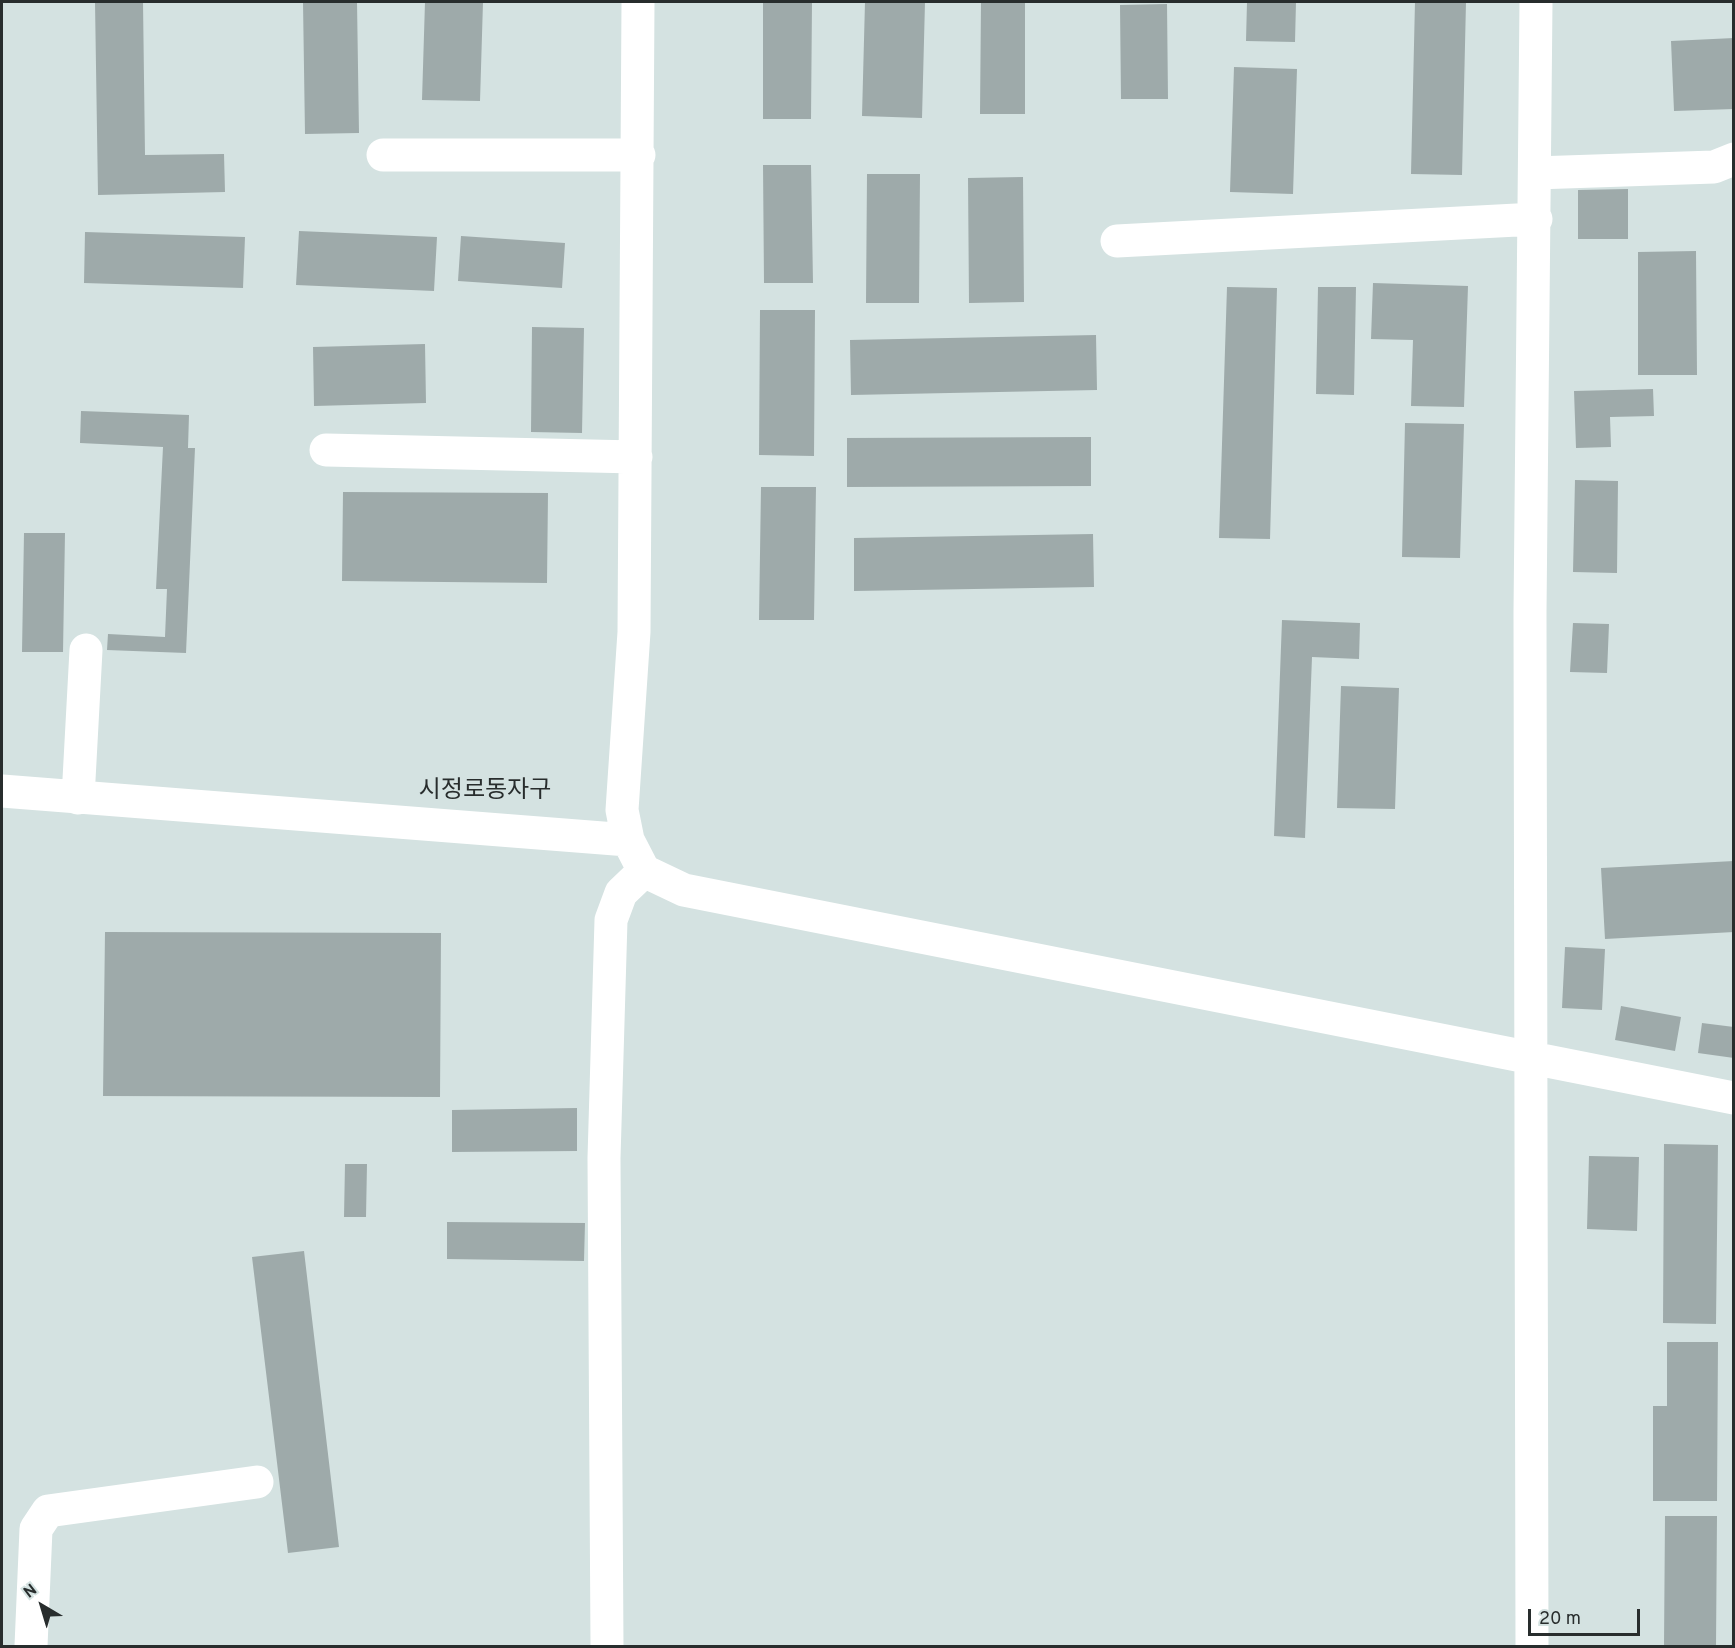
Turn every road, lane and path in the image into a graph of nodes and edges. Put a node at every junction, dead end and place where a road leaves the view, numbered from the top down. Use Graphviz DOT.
graph roads {
  1 [pos="638,2"];
  2 [pos="1536,2"];
  3 [pos="383,155"];
  4 [pos="639,155"];
  5 [pos="1732,162"];
  6 [pos="1536,172"];
  7 [pos="1536,219"];
  8 [pos="1117,241"];
  9 [pos="326,450"];
  10 [pos="636,457"];
  11 [pos="86,650"];
  12 [pos="2,791"];
  13 [pos="78,798"];
  14 [pos="628,840"];
  15 [pos="644,871"];
  16 [pos="1531,1059"];
  17 [pos="1734,1098"];
  18 [pos="257,1482"];
  19 [pos="31,1647"];
  20 [pos="607,1647"];
  21 [pos="1532,1647"];
  1 -- 4 [label="street"];
  2 -- 6 [label="street"];
  3 -- 4 [label="street"];
  4 -- 10 [label="street"];
  5 -- 6 [label="street"];
  6 -- 7 [label="street"];
  7 -- 8 [label="street"];
  7 -- 16 [label="street"];
  9 -- 10 [label="street"];
  10 -- 14 [label="street"];
  11 -- 13 [label="street"];
  12 -- 13 [label="street"];
  13 -- 14 [label="street"];
  14 -- 15 [label="street"];
  15 -- 16 [label="street"];
  15 -- 20 [label="street"];
  16 -- 17 [label="street"];
  16 -- 21 [label="street"];
  18 -- 19 [label="street"];
}
